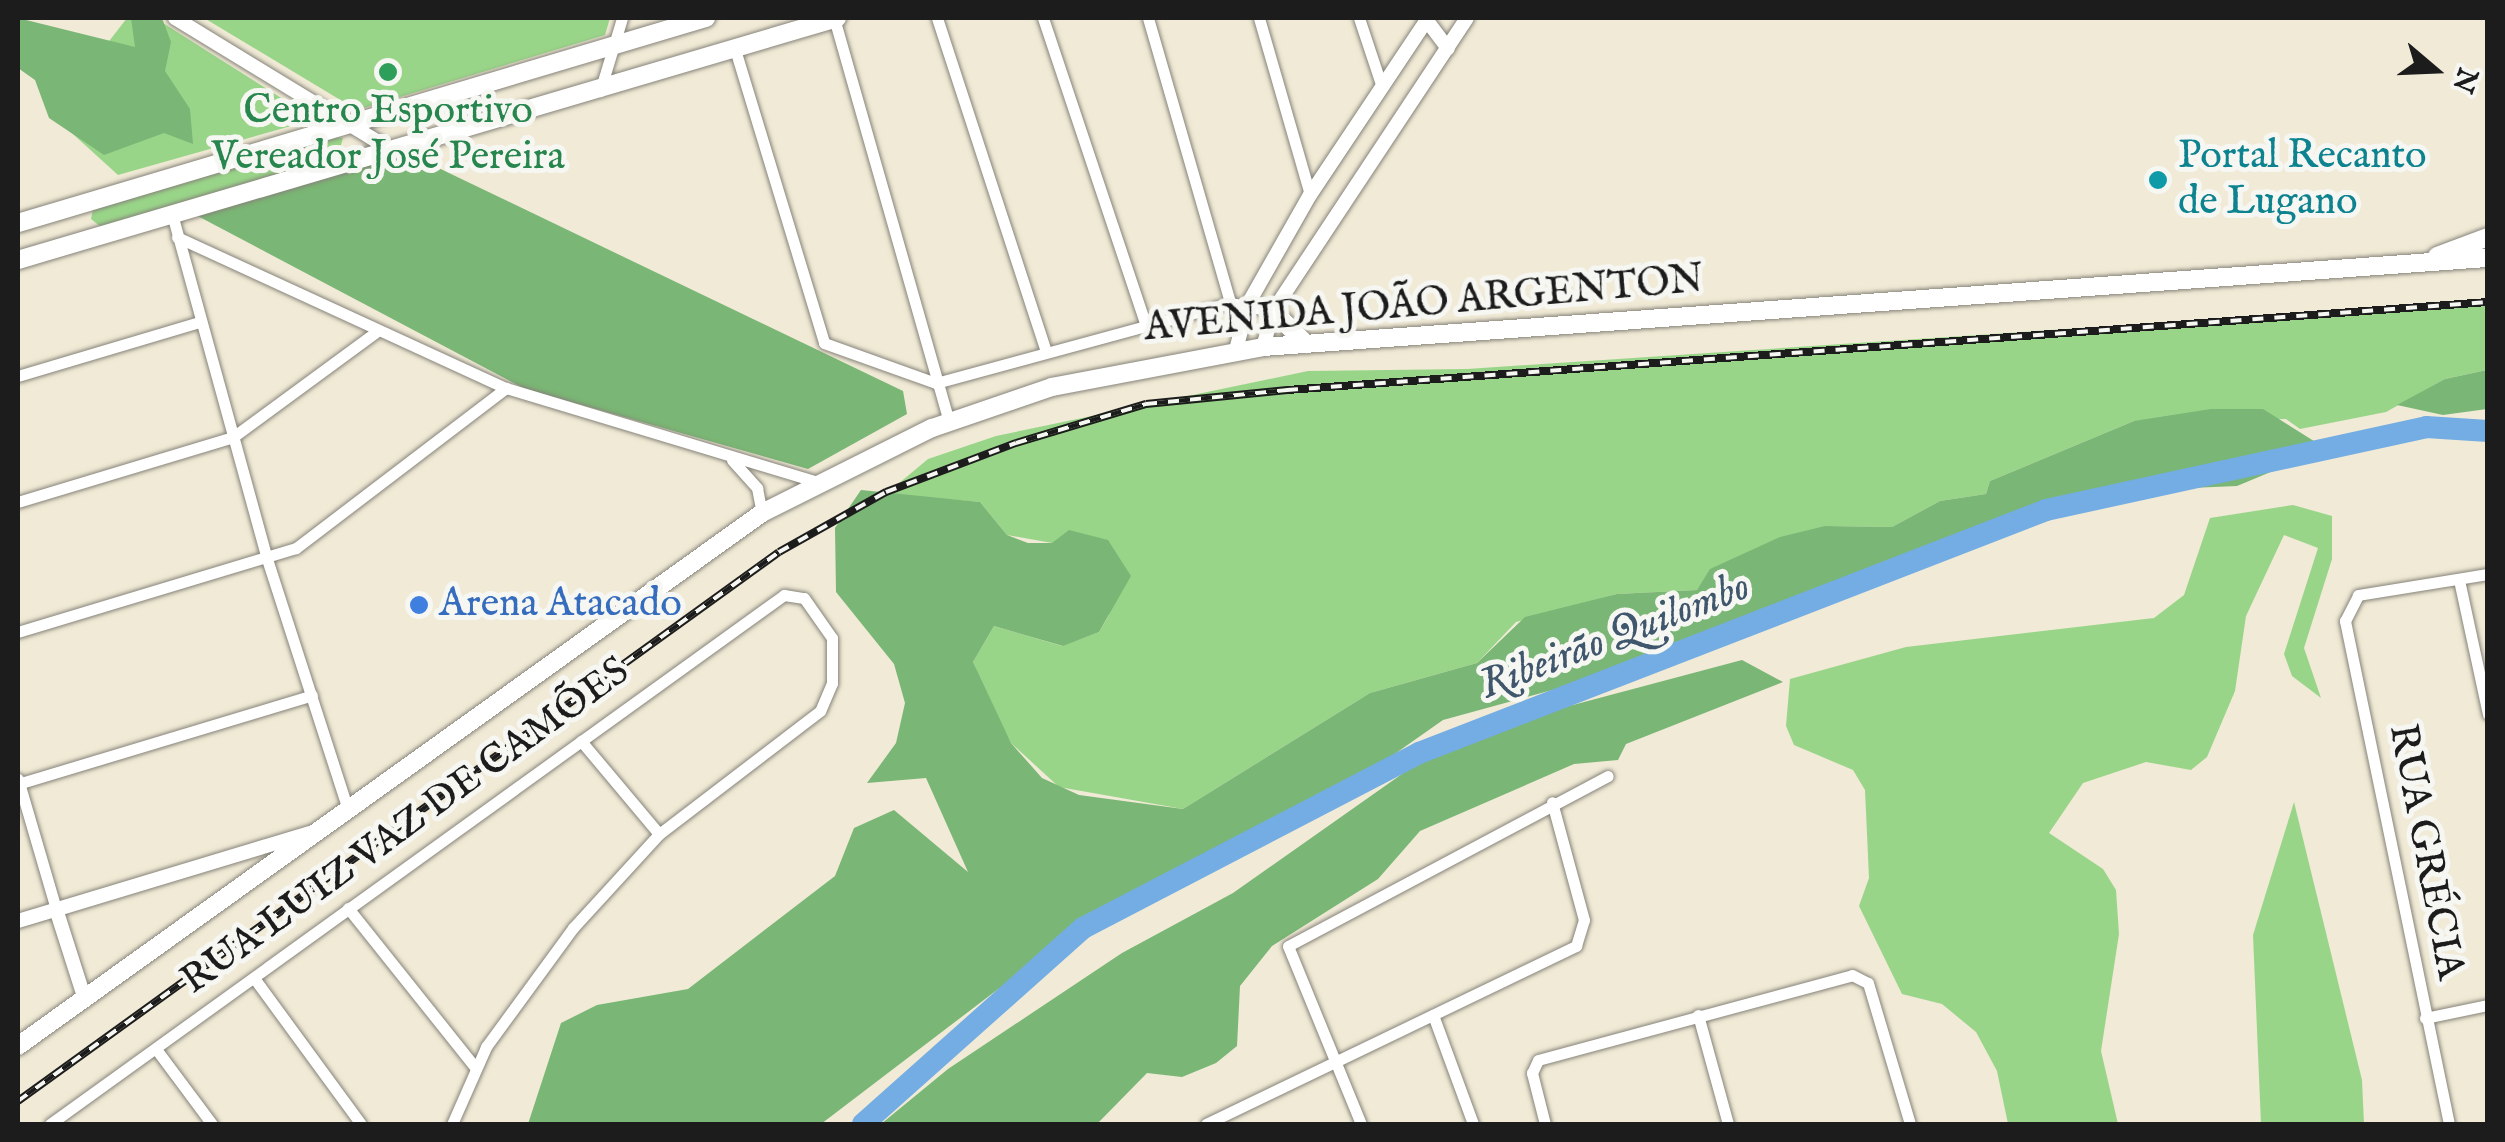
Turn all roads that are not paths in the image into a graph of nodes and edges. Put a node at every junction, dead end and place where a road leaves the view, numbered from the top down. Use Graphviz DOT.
graph roads {
  1 [pos="174,18"];
  2 [pos="622,18"];
  3 [pos="706,18"];
  4 [pos="835,18"];
  5 [pos="938,18"];
  6 [pos="1043,18"];
  7 [pos="1148,18"];
  8 [pos="1259,18"];
  9 [pos="1360,18"];
  10 [pos="1426,18"];
  11 [pos="1467,18"];
  12 [pos="614,46"];
  13 [pos="734,46"];
  14 [pos="1448,48"];
  15 [pos="1382,86"];
  16 [pos="600,90"];
  17 [pos="344,124"];
  18 [pos="390,150"];
  19 [pos="1310,195"];
  20 [pos="70,209"];
  21 [pos="172,214"];
  22 [pos="18,224"];
  23 [pos="178,237"];
  24 [pos="2488,237"];
  25 [pos="80,242"];
  26 [pos="2436,256"];
  27 [pos="2488,258"];
  28 [pos="18,260"];
  29 [pos="1230,303"];
  30 [pos="1248,304"];
  31 [pos="1272,311"];
  32 [pos="199,322"];
  33 [pos="1145,323"];
  34 [pos="376,332"];
  35 [pos="1306,344"];
  36 [pos="1263,347"];
  37 [pos="1236,350"];
  38 [pos="1046,351"];
  39 [pos="18,376"];
  40 [pos="936,382"];
  41 [pos="506,388"];
  42 [pos="949,422"];
  43 [pos="233,437"];
  44 [pos="725,454"];
  45 [pos="815,481"];
  46 [pos="18,502"];
  47 [pos="762,513"];
  48 [pos="266,559"];
  49 [pos="2488,574"];
  50 [pos="2459,580"];
  51 [pos="18,632"];
  52 [pos="312,695"];
  53 [pos="2488,714"];
  54 [pos="582,741"];
  55 [pos="1608,776"];
  56 [pos="18,782"];
  57 [pos="1552,802"];
  58 [pos="347,806"];
  59 [pos="315,831"];
  60 [pos="659,834"];
  61 [pos="348,908"];
  62 [pos="56,909"];
  63 [pos="18,921"];
  64 [pos="254,978"];
  65 [pos="85,1000"];
  66 [pos="2488,1006"];
  67 [pos="1433,1015"];
  68 [pos="1698,1015"];
  69 [pos="2425,1018"];
  70 [pos="18,1046"];
  71 [pos="156,1049"];
  72 [pos="1335,1065"];
  73 [pos="475,1067"];
  74 [pos="1228,1120"];
  75 [pos="56,1123"];
  76 [pos="212,1124"];
  77 [pos="361,1124"];
  78 [pos="452,1124"];
  79 [pos="1206,1124"];
  80 [pos="1361,1124"];
  81 [pos="1473,1124"];
  82 [pos="1546,1124"];
  83 [pos="1728,1124"];
  84 [pos="1910,1124"];
  85 [pos="2449,1124"];
  1 -- 17 [label="street"];
  2 -- 12 [label="street"];
  3 -- 12 [label="main road"];
  4 -- 13 [label="main road"];
  4 -- 40 [label="street"];
  5 -- 38 [label="street"];
  6 -- 33 [label="street"];
  7 -- 29 [label="street"];
  8 -- 19 [label="street"];
  9 -- 15 [label="street"];
  10 -- 14 [label="street"];
  10 -- 15 [label="street"];
  11 -- 14 [label="street"];
  12 -- 16 [label="street"];
  12 -- 17 [label="main road"];
  13 -- 16 [label="main road"];
  13 -- 40 [label="street"];
  14 -- 31 [label="street"];
  15 -- 19 [label="street"];
  16 -- 18 [label="main road"];
  17 -- 18 [label="street"];
  17 -- 20 [label="main road"];
  18 -- 21 [label="main road"];
  19 -- 30 [label="street"];
  20 -- 22 [label="main road"];
  20 -- 25 [label="main road"];
  21 -- 23 [label="street"];
  21 -- 25 [label="main road"];
  23 -- 32 [label="street"];
  23 -- 34 [label="street"];
  24 -- 26 [label="main road, AVENIDA JOÃO ARGENTON"];
  25 -- 28 [label="main road"];
  26 -- 27 [label="main road, AVENIDA JOÃO ARGENTON"];
  26 -- 35 [label="main road, AVENIDA JOÃO ARGENTON"];
  29 -- 30 [label="street"];
  29 -- 33 [label="street"];
  30 -- 31 [label="street"];
  30 -- 37 [label="street"];
  31 -- 35 [label="main road"];
  31 -- 36 [label="street"];
  32 -- 39 [label="street"];
  32 -- 43 [label="street"];
  33 -- 38 [label="street"];
  34 -- 41 [label="street"];
  34 -- 43 [label="street"];
  35 -- 36 [label="main road, AVENIDA JOÃO ARGENTON"];
  36 -- 37 [label="main road, AVENIDA JOÃO ARGENTON"];
  37 -- 42 [label="main road, AVENIDA JOÃO ARGENTON"];
  38 -- 40 [label="street"];
  40 -- 42 [label="street"];
  41 -- 44 [label="street"];
  41 -- 48 [label="street"];
  42 -- 45 [label="main road, AVENIDA JOÃO ARGENTON"];
  43 -- 46 [label="street"];
  43 -- 48 [label="street"];
  44 -- 45 [label="street"];
  44 -- 47 [label="street"];
  45 -- 47 [label="main road, AVENIDA JOÃO ARGENTON"];
  47 -- 58 [label="main road, AVENIDA JOÃO ARGENTON"];
  48 -- 51 [label="street"];
  48 -- 52 [label="street"];
  49 -- 50 [label="street"];
  50 -- 53 [label="street"];
  50 -- 69 [label="street, RUA GRÉCIA"];
  52 -- 56 [label="street"];
  52 -- 58 [label="street"];
  54 -- 60 [label="street"];
  54 -- 60 [label="street, RUA LUIZ VAZ DE CAMÕES"];
  54 -- 61 [label="street, RUA LUIZ VAZ DE CAMÕES"];
  55 -- 57 [label="street"];
  56 -- 62 [label="street"];
  57 -- 67 [label="street"];
  57 -- 72 [label="street"];
  58 -- 59 [label="main road, AVENIDA JOÃO ARGENTON"];
  59 -- 62 [label="street"];
  59 -- 65 [label="main road, AVENIDA JOÃO ARGENTON"];
  60 -- 73 [label="street"];
  61 -- 64 [label="street, RUA LUIZ VAZ DE CAMÕES"];
  61 -- 73 [label="street"];
  62 -- 63 [label="street"];
  62 -- 65 [label="street"];
  64 -- 71 [label="street, RUA LUIZ VAZ DE CAMÕES"];
  64 -- 77 [label="street"];
  65 -- 70 [label="main road, AVENIDA JOÃO ARGENTON"];
  66 -- 69 [label="street"];
  67 -- 72 [label="street"];
  67 -- 81 [label="street"];
  68 -- 82 [label="street"];
  68 -- 83 [label="street"];
  68 -- 84 [label="street"];
  69 -- 85 [label="street, RUA GRÉCIA"];
  71 -- 75 [label="street, RUA LUIZ VAZ DE CAMÕES"];
  71 -- 76 [label="street"];
  72 -- 74 [label="street"];
  72 -- 80 [label="street"];
  73 -- 78 [label="street"];
  74 -- 79 [label="street"];
}
